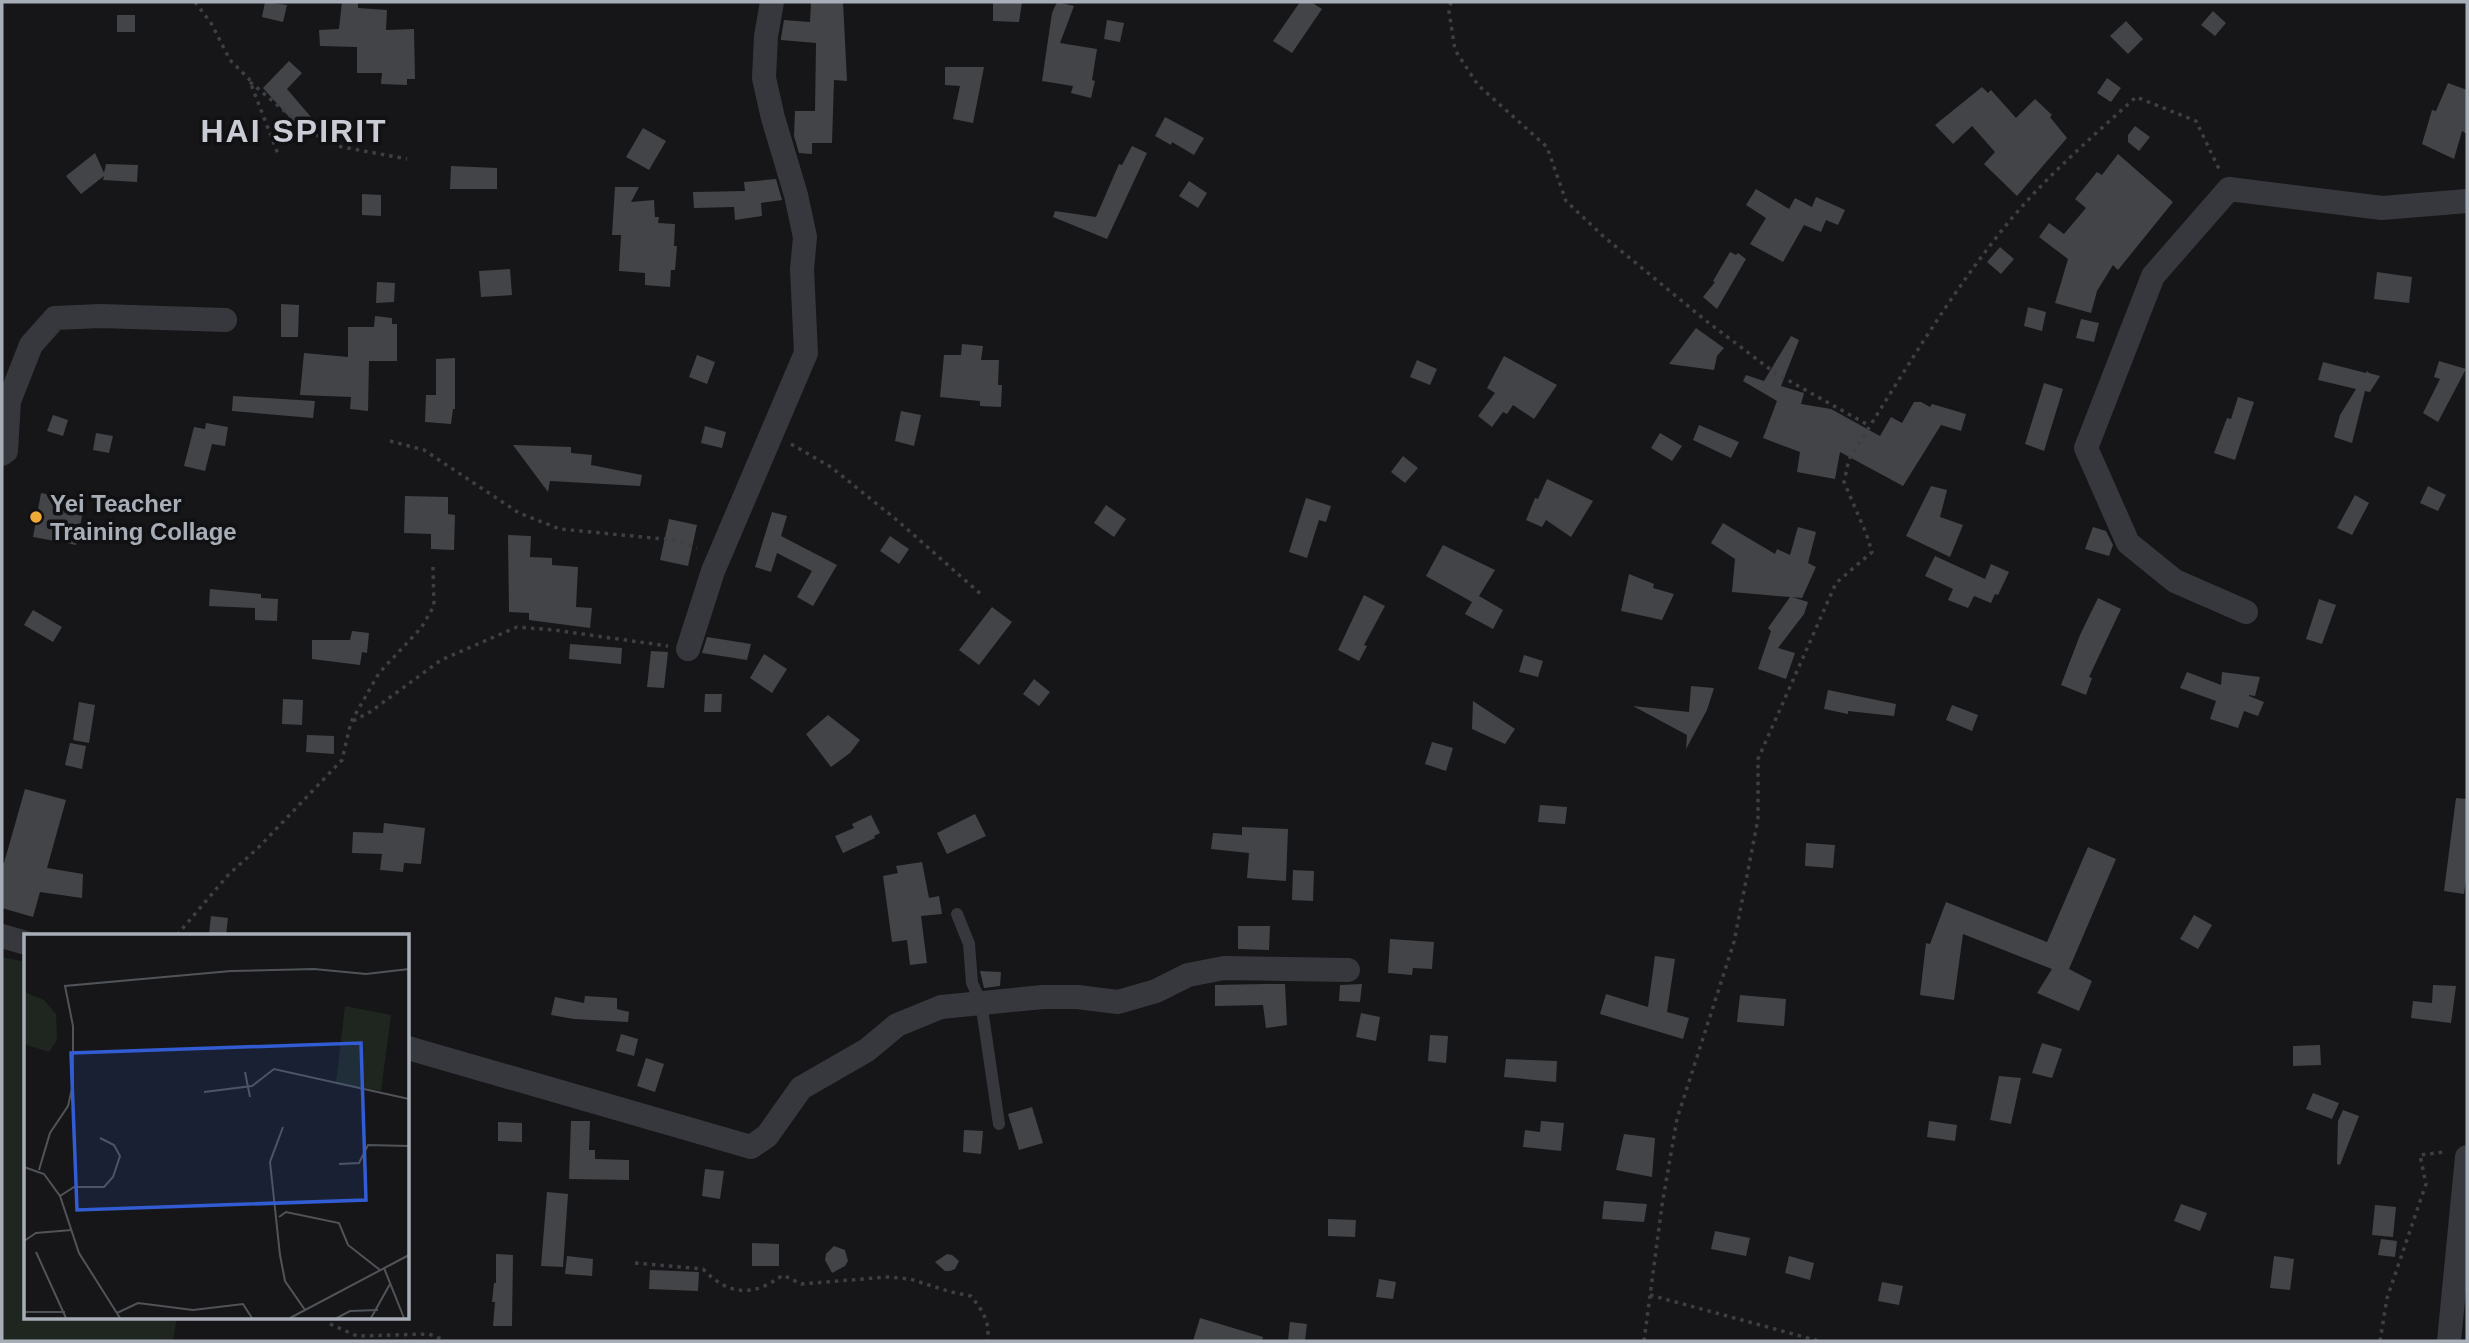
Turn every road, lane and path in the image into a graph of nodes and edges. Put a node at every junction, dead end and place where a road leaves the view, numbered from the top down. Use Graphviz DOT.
graph roads {
  1 [pos="195,2"];
  2 [pos="772,2"];
  3 [pos="1451,2"];
  4 [pos="250,82"];
  5 [pos="278,154"];
  6 [pos="407,159"];
  7 [pos="2228,189"];
  8 [pos="2467,201"];
  9 [pos="225,320"];
  10 [pos="1870,426"];
  11 [pos="773,433"];
  12 [pos="390,441"];
  13 [pos="2,454"];
  14 [pos="719,555"];
  15 [pos="433,567"];
  16 [pos="984,596"];
  17 [pos="2246,612"];
  18 [pos="688,649"];
  19 [pos="351,722"];
  20 [pos="957,914"];
  21 [pos="178,934"];
  22 [pos="2,936"];
  23 [pos="24,942"];
  24 [pos="1349,970"];
  25 [pos="981,1002"];
  26 [pos="410,1049"];
  27 [pos="999,1124"];
  28 [pos="2461,1154"];
  29 [pos="635,1263"];
  30 [pos="1650,1296"];
  31 [pos="326,1318"];
  32 [pos="446,1341"];
  33 [pos="987,1341"];
  34 [pos="1644,1341"];
  35 [pos="1819,1341"];
  36 [pos="2380,1341"];
  37 [pos="2449,1341"];
  1 -- 4 [label="path"];
  2 -- 11 [label="street"];
  3 -- 10 [label="path"];
  4 -- 5 [label="path"];
  4 -- 6 [label="path"];
  7 -- 8 [label="street"];
  7 -- 10 [label="path"];
  7 -- 17 [label="street"];
  9 -- 13 [label="street"];
  10 -- 30 [label="path"];
  11 -- 14 [label="street"];
  11 -- 16 [label="path"];
  12 -- 14 [label="path"];
  14 -- 18 [label="street"];
  15 -- 19 [label="path"];
  18 -- 19 [label="path"];
  19 -- 21 [label="path"];
  20 -- 25 [label="lane"];
  22 -- 23 [label="street"];
  24 -- 25 [label="street"];
  25 -- 26 [label="street"];
  25 -- 27 [label="lane"];
  28 -- 36 [label="path"];
  28 -- 37 [label="street"];
  29 -- 33 [label="path"];
  30 -- 34 [label="path"];
  30 -- 35 [label="path"];
  31 -- 32 [label="path"];
}
